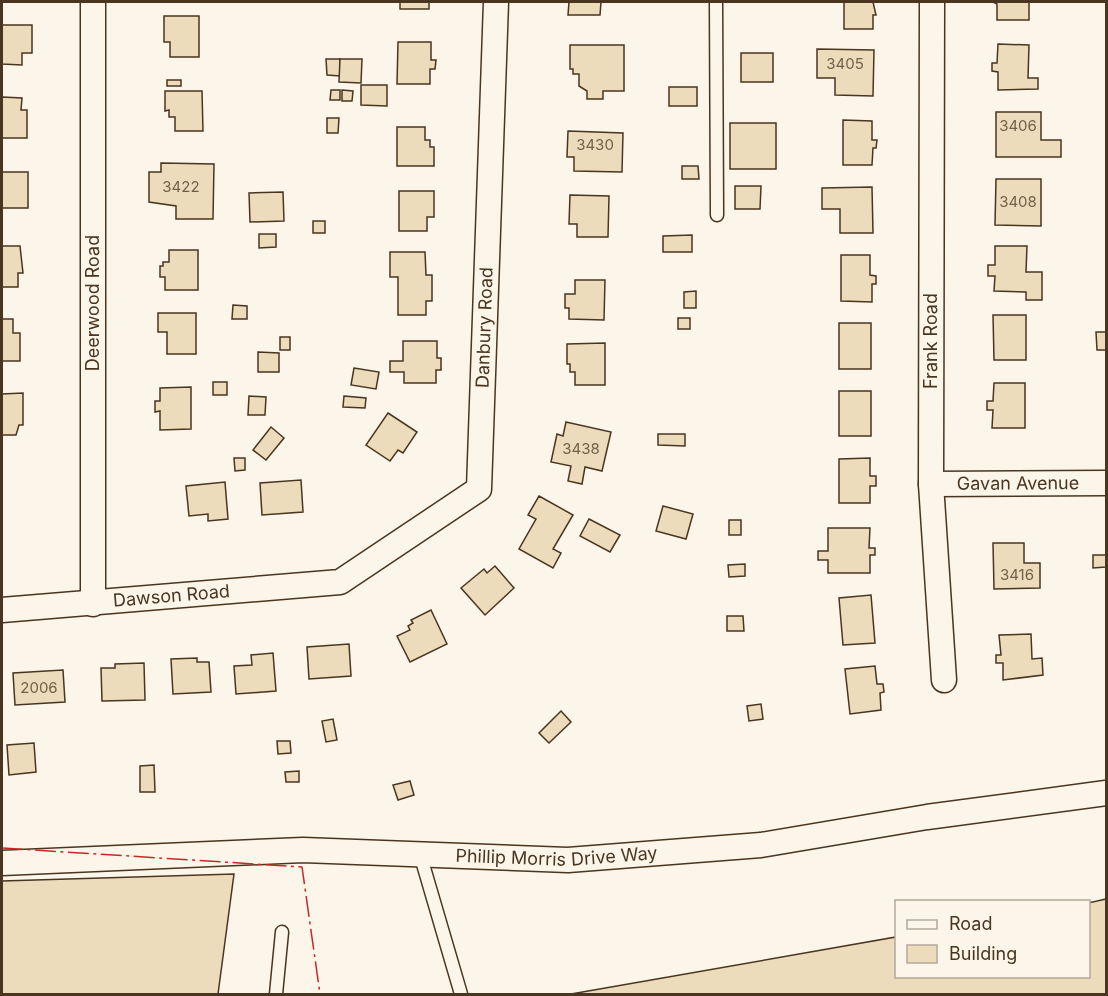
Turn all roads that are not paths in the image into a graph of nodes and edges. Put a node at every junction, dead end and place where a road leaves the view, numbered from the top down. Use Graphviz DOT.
graph roads {
  1 [pos="93,2"];
  2 [pos="496,2"];
  3 [pos="716,2"];
  4 [pos="932,2"];
  5 [pos="717,214"];
  6 [pos="1107,483"];
  7 [pos="931,484"];
  8 [pos="340,582"];
  9 [pos="93,604"];
  10 [pos="2,610"];
  11 [pos="944,680"];
  12 [pos="1107,793"];
  13 [pos="420,854"];
  14 [pos="2,863"];
  15 [pos="282,932"];
  16 [pos="276,994"];
  17 [pos="461,994"];
  1 -- 9 [label="street, Deerwood Road"];
  2 -- 8 [label="street, Danbury Road"];
  3 -- 5 [label="lane"];
  4 -- 7 [label="street, Frank Road"];
  6 -- 7 [label="street, Gavan Avenue"];
  7 -- 11 [label="street, Frank Road"];
  8 -- 9 [label="street, Dawson Road"];
  9 -- 10 [label="street, Dawson Road"];
  12 -- 13 [label="street, Phillip Morris Drive Way"];
  13 -- 14 [label="street, Phillip Morris Drive Way"];
  13 -- 17 [label="lane"];
  15 -- 16 [label="lane"];
}
